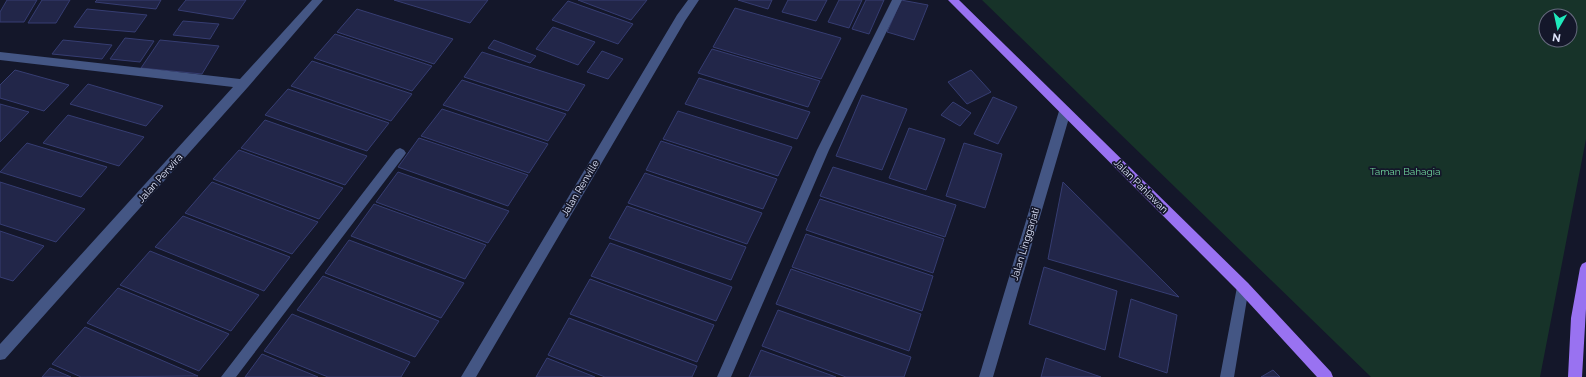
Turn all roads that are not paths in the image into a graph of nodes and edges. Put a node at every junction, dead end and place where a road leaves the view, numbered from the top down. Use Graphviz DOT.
graph roads {
  1 [pos="318,0"];
  2 [pos="694,0"];
  3 [pos="897,0"];
  4 [pos="953,0"];
  5 [pos="1,57"];
  6 [pos="244,84"];
  7 [pos="1065,112"];
  8 [pos="400,153"];
  9 [pos="1586,268"];
  10 [pos="1243,287"];
  11 [pos="1578,318"];
  12 [pos="1586,341"];
  13 [pos="0,354"];
  14 [pos="228,377"];
  15 [pos="468,377"];
  16 [pos="724,377"];
  17 [pos="986,377"];
  18 [pos="1227,377"];
  19 [pos="1326,377"];
  20 [pos="1575,377"];
  1 -- 6 [label="street, Jalan Perwira"];
  2 -- 15 [label="street, Jalan Renville"];
  3 -- 16 [label="street"];
  4 -- 7 [label="main road, Jalan Pahlawan"];
  5 -- 6 [label="street"];
  6 -- 13 [label="street, Jalan Perwira"];
  7 -- 10 [label="main road, Jalan Pahlawan"];
  7 -- 17 [label="street, Jalan Linggarjati"];
  8 -- 14 [label="street"];
  9 -- 11 [label="main road"];
  10 -- 18 [label="street"];
  10 -- 19 [label="main road, Jalan Pahlawan"];
  11 -- 12 [label="main road"];
  11 -- 20 [label="main road"];
}
